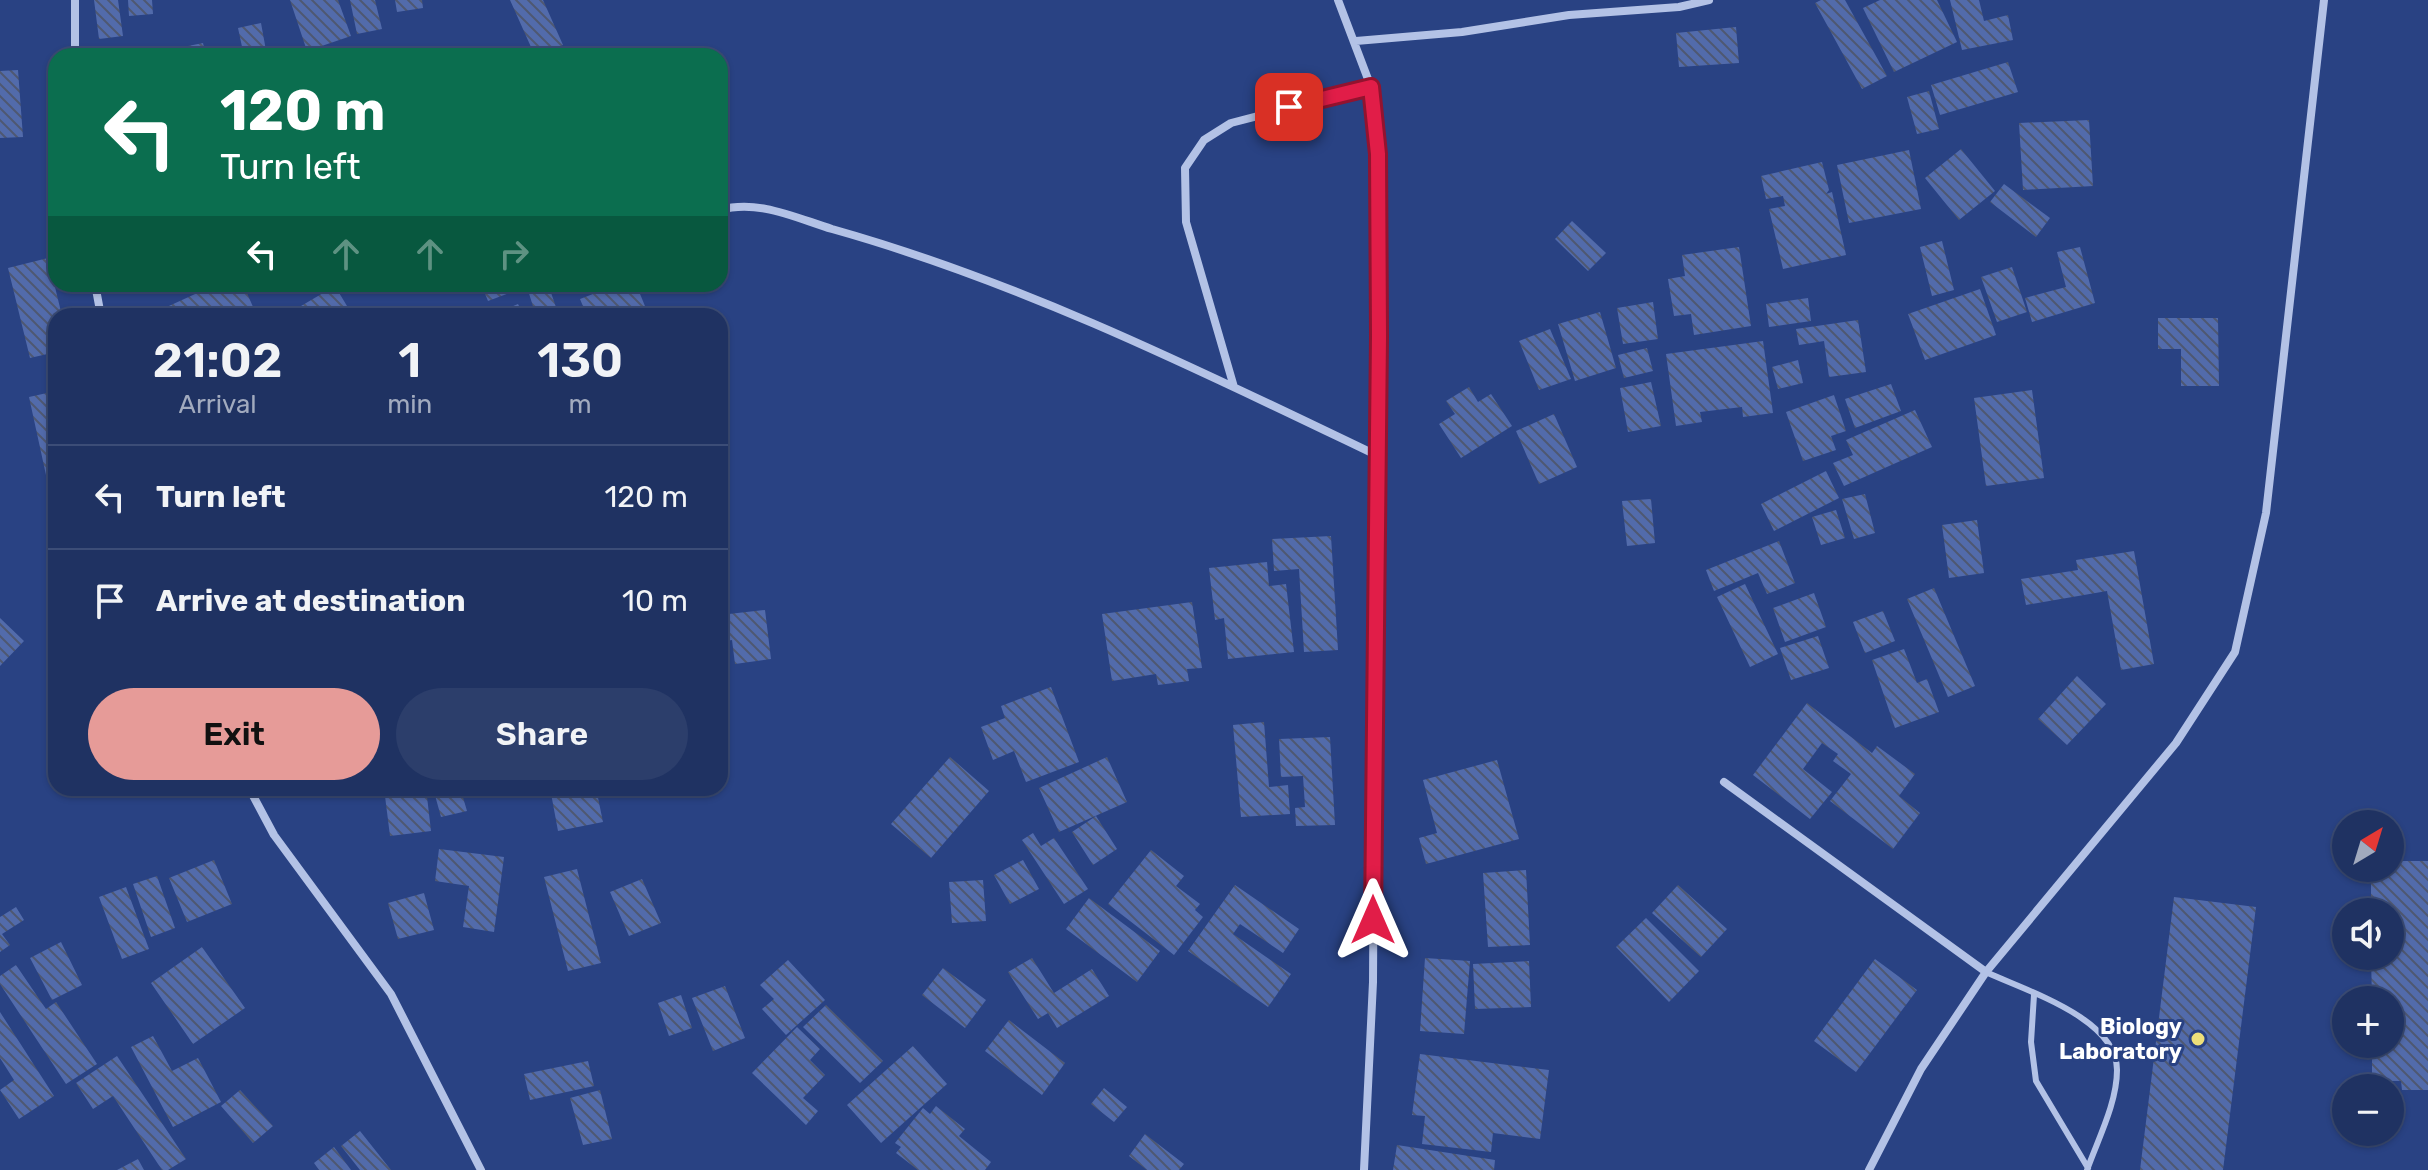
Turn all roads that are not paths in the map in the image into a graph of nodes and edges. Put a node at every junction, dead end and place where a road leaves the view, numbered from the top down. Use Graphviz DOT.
graph roads {
  1 [pos="75,0"];
  2 [pos="1338,0"];
  3 [pos="1709,0"];
  4 [pos="2324,0"];
  5 [pos="1356,41"];
  6 [pos="75,48"];
  7 [pos="1371,87"];
  8 [pos="728,210"];
  9 [pos="1234,387"];
  10 [pos="1376,455"];
  11 [pos="1724,782"];
  12 [pos="253,796"];
  13 [pos="1986,972"];
  14 [pos="2034,995"];
  15 [pos="2088,1169"];
  16 [pos="481,1170"];
  17 [pos="1364,1170"];
  18 [pos="1869,1170"];
  1 -- 6 [label="street"];
  2 -- 5 [label="street"];
  3 -- 5 [label="street"];
  4 -- 13 [label="street"];
  5 -- 7 [label="street"];
  7 -- 9 [label="street"];
  7 -- 10 [label="street"];
  8 -- 9 [label="street"];
  9 -- 10 [label="street"];
  10 -- 17 [label="street"];
  11 -- 13 [label="street"];
  12 -- 16 [label="street"];
  13 -- 14 [label="lane"];
  13 -- 18 [label="street"];
  14 -- 15 [label="lane"];
  14 -- 15 [label="lane"];
}
